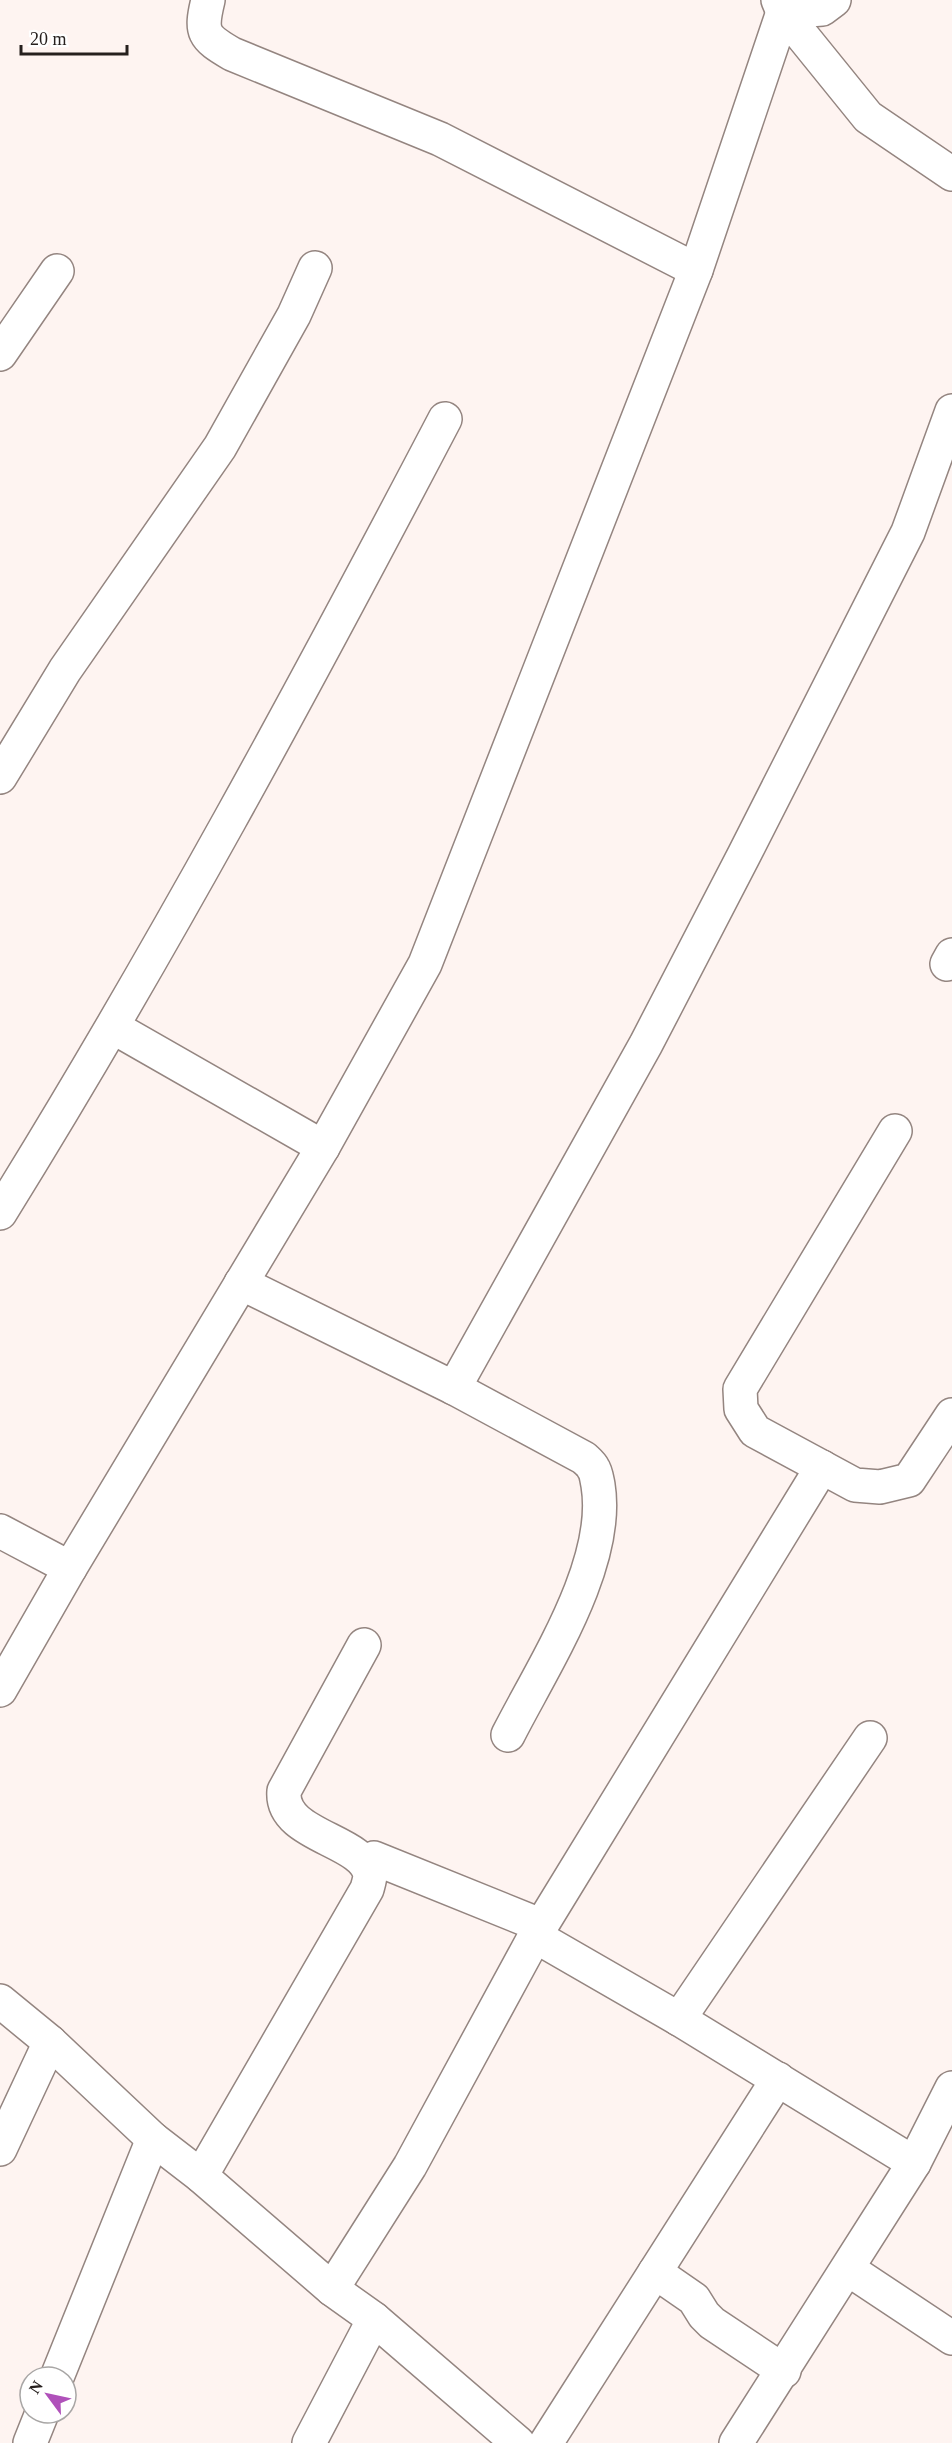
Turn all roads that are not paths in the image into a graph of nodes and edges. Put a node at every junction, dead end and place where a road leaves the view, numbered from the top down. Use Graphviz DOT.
graph roads {
  1 [pos="208,0"];
  2 [pos="834,0"];
  3 [pos="781,6"];
  4 [pos="952,174"];
  5 [pos="315,268"];
  6 [pos="696,270"];
  7 [pos="57,271"];
  8 [pos="0,354"];
  9 [pos="952,411"];
  10 [pos="445,418"];
  11 [pos="0,777"];
  12 [pos="113,1027"];
  13 [pos="895,1131"];
  14 [pos="323,1147"];
  15 [pos="0,1213"];
  16 [pos="241,1283"];
  17 [pos="454,1388"];
  18 [pos="952,1415"];
  19 [pos="822,1467"];
  20 [pos="0,1531"];
  21 [pos="70,1568"];
  22 [pos="364,1646"];
  23 [pos="0,1690"];
  24 [pos="508,1735"];
  25 [pos="870,1738"];
  26 [pos="374,1858"];
  27 [pos="535,1936"];
  28 [pos="0,2001"];
  29 [pos="679,2019"];
  30 [pos="50,2042"];
  31 [pos="778,2079"];
  32 [pos="952,2088"];
  33 [pos="153,2139"];
  34 [pos="0,2149"];
  35 [pos="914,2163"];
  36 [pos="201,2176"];
  37 [pos="848,2269"];
  38 [pos="655,2272"];
  39 [pos="332,2289"];
  40 [pos="374,2319"];
  41 [pos="952,2338"];
  42 [pos="62,2365"];
  43 [pos="784,2371"];
  44 [pos="37,2425"];
  45 [pos="30,2443"];
  46 [pos="309,2443"];
  47 [pos="518,2443"];
  48 [pos="546,2443"];
  49 [pos="736,2443"];
  1 -- 6 [label="street"];
  2 -- 3 [label="street"];
  3 -- 4 [label="street"];
  3 -- 6 [label="street"];
  5 -- 11 [label="street"];
  6 -- 14 [label="street"];
  7 -- 8 [label="street"];
  9 -- 17 [label="street"];
  10 -- 12 [label="street"];
  12 -- 14 [label="street"];
  12 -- 15 [label="street"];
  13 -- 19 [label="street"];
  14 -- 16 [label="street"];
  16 -- 17 [label="street"];
  16 -- 21 [label="street"];
  17 -- 24 [label="street"];
  18 -- 19 [label="street"];
  19 -- 27 [label="street"];
  20 -- 21 [label="street"];
  21 -- 23 [label="street"];
  22 -- 36 [label="street"];
  25 -- 29 [label="street"];
  26 -- 27 [label="street"];
  27 -- 29 [label="street"];
  27 -- 39 [label="street"];
  28 -- 30 [label="street"];
  29 -- 31 [label="street"];
  30 -- 33 [label="street"];
  30 -- 34 [label="street"];
  31 -- 35 [label="street"];
  31 -- 38 [label="street"];
  32 -- 35 [label="street"];
  33 -- 36 [label="street"];
  33 -- 42 [label="street"];
  35 -- 37 [label="street"];
  36 -- 39 [label="street"];
  37 -- 41 [label="street"];
  37 -- 43 [label="street"];
  38 -- 43 [label="street"];
  38 -- 48 [label="street"];
  39 -- 40 [label="street"];
  40 -- 46 [label="street"];
  40 -- 47 [label="street"];
  43 -- 49 [label="street"];
  44 -- 45 [label="street"];
}
